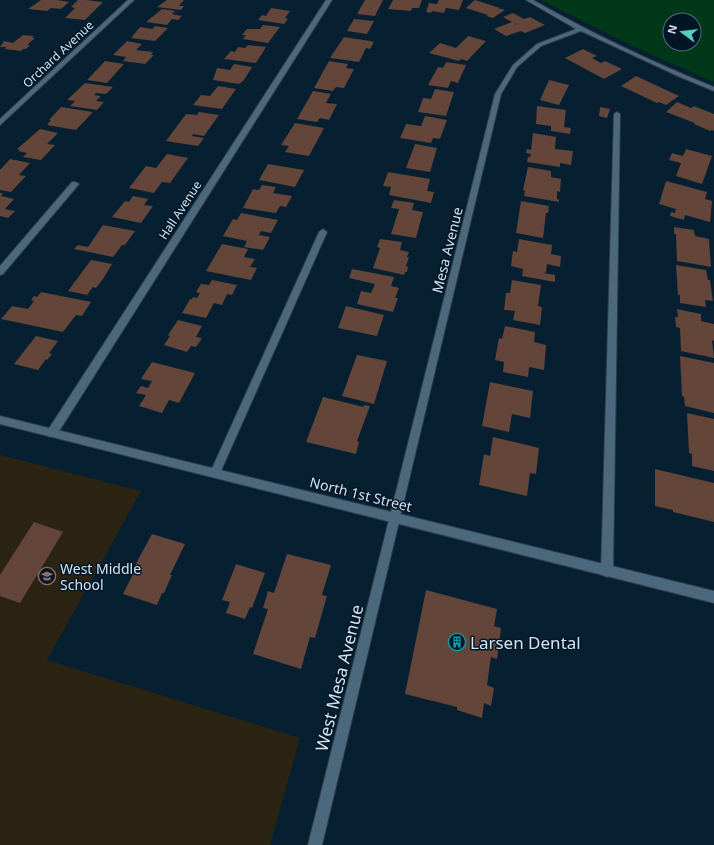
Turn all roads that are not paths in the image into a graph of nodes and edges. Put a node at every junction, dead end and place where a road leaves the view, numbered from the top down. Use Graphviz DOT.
graph roads {
  1 [pos="131,0"];
  2 [pos="329,0"];
  3 [pos="530,0"];
  4 [pos="581,29"];
  5 [pos="714,89"];
  6 [pos="617,114"];
  7 [pos="0,123"];
  8 [pos="75,184"];
  9 [pos="323,232"];
  10 [pos="0,272"];
  11 [pos="0,420"];
  12 [pos="52,433"];
  13 [pos="215,474"];
  14 [pos="396,519"];
  15 [pos="607,571"];
  16 [pos="714,597"];
  17 [pos="315,845"];
  1 -- 7 [label="street, Orchard Avenue"];
  2 -- 12 [label="street, Hall Avenue"];
  3 -- 4 [label="street"];
  4 -- 5 [label="street"];
  4 -- 14 [label="street, Mesa Avenue"];
  6 -- 15 [label="street"];
  8 -- 10 [label="street"];
  9 -- 13 [label="street"];
  11 -- 12 [label="street, North 1st Street"];
  12 -- 13 [label="street, North 1st Street"];
  13 -- 14 [label="street, North 1st Street"];
  14 -- 15 [label="street, North 1st Street"];
  14 -- 17 [label="street, West Mesa Avenue"];
  15 -- 16 [label="street, North 1st Street"];
}
